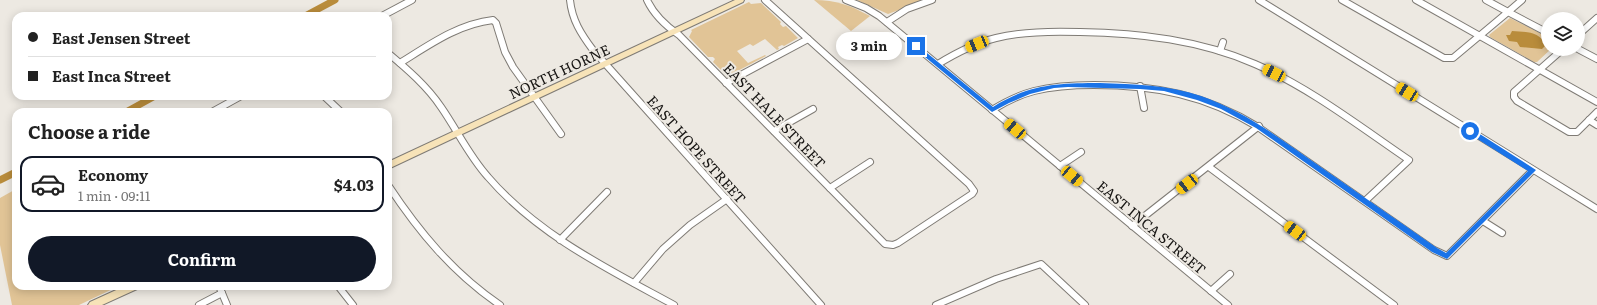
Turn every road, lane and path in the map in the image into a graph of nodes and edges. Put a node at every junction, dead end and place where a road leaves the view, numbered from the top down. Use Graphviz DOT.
graph roads {
  1 [pos="412,0"];
  2 [pos="570,0"];
  3 [pos="647,0"];
  4 [pos="741,0"];
  5 [pos="765,0"];
  6 [pos="846,0"];
  7 [pos="932,0"];
  8 [pos="1260,0"];
  9 [pos="1342,0"];
  10 [pos="1416,0"];
  11 [pos="1486,0"];
  12 [pos="1522,0"];
  13 [pos="390,12"];
  14 [pos="1508,12"];
  15 [pos="1597,18"];
  16 [pos="887,22"];
  17 [pos="1541,29"];
  18 [pos="1585,29"];
  19 [pos="674,32"];
  20 [pos="1480,36"];
  21 [pos="808,39"];
  22 [pos="1224,42"];
  23 [pos="1220,51"];
  24 [pos="1585,53"];
  25 [pos="392,56"];
  26 [pos="1556,56"];
  27 [pos="1597,59"];
  28 [pos="400,63"];
  29 [pos="605,64"];
  30 [pos="938,64"];
  31 [pos="1541,70"];
  32 [pos="726,83"];
  33 [pos="1140,86"];
  34 [pos="534,98"];
  35 [pos="234,100"];
  36 [pos="328,100"];
  37 [pos="1597,102"];
  38 [pos="222,107"];
  39 [pos="337,108"];
  40 [pos="1144,108"];
  41 [pos="813,109"];
  42 [pos="992,110"];
  43 [pos="1597,112"];
  44 [pos="1589,120"];
  45 [pos="1597,124"];
  46 [pos="1258,126"];
  47 [pos="774,132"];
  48 [pos="456,134"];
  49 [pos="561,134"];
  50 [pos="1080,152"];
  51 [pos="870,162"];
  52 [pos="392,164"];
  53 [pos="1060,166"];
  54 [pos="1209,167"];
  55 [pos="1533,170"];
  56 [pos="830,188"];
  57 [pos="392,191"];
  58 [pos="606,192"];
  59 [pos="727,199"];
  60 [pos="1365,201"];
  61 [pos="1597,209"];
  62 [pos="1483,221"];
  63 [pos="1132,226"];
  64 [pos="1502,233"];
  65 [pos="560,240"];
  66 [pos="1230,274"];
  67 [pos="634,283"];
  68 [pos="125,290"];
  69 [pos="220,290"];
  70 [pos="341,290"];
  71 [pos="1211,291"];
  72 [pos="222,294"];
  73 [pos="93,305"];
  74 [pos="199,305"];
  75 [pos="227,305"];
  76 [pos="353,305"];
  77 [pos="500,305"];
  78 [pos="674,305"];
  79 [pos="822,305"];
  80 [pos="936,305"];
  81 [pos="1085,305"];
  82 [pos="1228,305"];
  83 [pos="1394,305"];
  1 -- 13 [label="street"];
  2 -- 29 [label="street, EAST HOPE STREET"];
  3 -- 19 [label="street, EAST HALE STREET"];
  4 -- 19 [label="street, NORTH HORNE"];
  5 -- 21 [label="street"];
  6 -- 16 [label="street, EAST INCA STREET"];
  7 -- 16 [label="street"];
  8 -- 55 [label="street"];
  9 -- 20 [label="street"];
  10 -- 20 [label="street"];
  11 -- 14 [label="street"];
  12 -- 14 [label="street"];
  14 -- 17 [label="street"];
  14 -- 20 [label="street"];
  15 -- 18 [label="street"];
  16 -- 30 [label="street, EAST INCA STREET"];
  19 -- 29 [label="street, NORTH HORNE"];
  19 -- 32 [label="street, EAST HALE STREET"];
  20 -- 31 [label="street"];
  21 -- 32 [label="street"];
  21 -- 56 [label="street, EAST HALE STREET"];
  22 -- 23 [label="street"];
  23 -- 30 [label="street"];
  23 -- 60 [label="street"];
  24 -- 27 [label="street"];
  25 -- 28 [label="street"];
  26 -- 31 [label="street"];
  28 -- 34 [label="street"];
  28 -- 48 [label="street"];
  29 -- 34 [label="street, NORTH HORNE"];
  29 -- 59 [label="street, EAST HOPE STREET"];
  30 -- 42 [label="street, EAST INCA STREET"];
  31 -- 37 [label="street"];
  31 -- 44 [label="street"];
  32 -- 47 [label="street, EAST HALE STREET"];
  33 -- 40 [label="street"];
  33 -- 42 [label="street"];
  33 -- 46 [label="street"];
  34 -- 48 [label="street, NORTH HORNE"];
  34 -- 49 [label="street"];
  35 -- 38 [label="street"];
  36 -- 39 [label="street"];
  41 -- 47 [label="street"];
  42 -- 53 [label="street, EAST INCA STREET"];
  43 -- 44 [label="street"];
  44 -- 45 [label="street"];
  46 -- 54 [label="street"];
  46 -- 60 [label="street"];
  47 -- 56 [label="street, EAST HALE STREET"];
  48 -- 52 [label="street, NORTH HORNE"];
  48 -- 65 [label="street"];
  50 -- 53 [label="street"];
  51 -- 56 [label="street"];
  53 -- 63 [label="street, EAST INCA STREET"];
  54 -- 63 [label="street"];
  54 -- 83 [label="street"];
  55 -- 61 [label="street"];
  55 -- 62 [label="street"];
  57 -- 77 [label="street"];
  58 -- 65 [label="street"];
  59 -- 67 [label="street"];
  59 -- 79 [label="street, EAST HOPE STREET"];
  60 -- 62 [label="street"];
  62 -- 64 [label="street"];
  63 -- 71 [label="street, EAST INCA STREET"];
  65 -- 67 [label="street"];
  66 -- 71 [label="street, EAST INCA STREET"];
  67 -- 78 [label="street"];
  68 -- 73 [label="street"];
  69 -- 72 [label="street"];
  70 -- 76 [label="street"];
  71 -- 82 [label="street, EAST INCA STREET"];
  72 -- 74 [label="street"];
  72 -- 75 [label="street"];
  80 -- 81 [label="street"];
}
